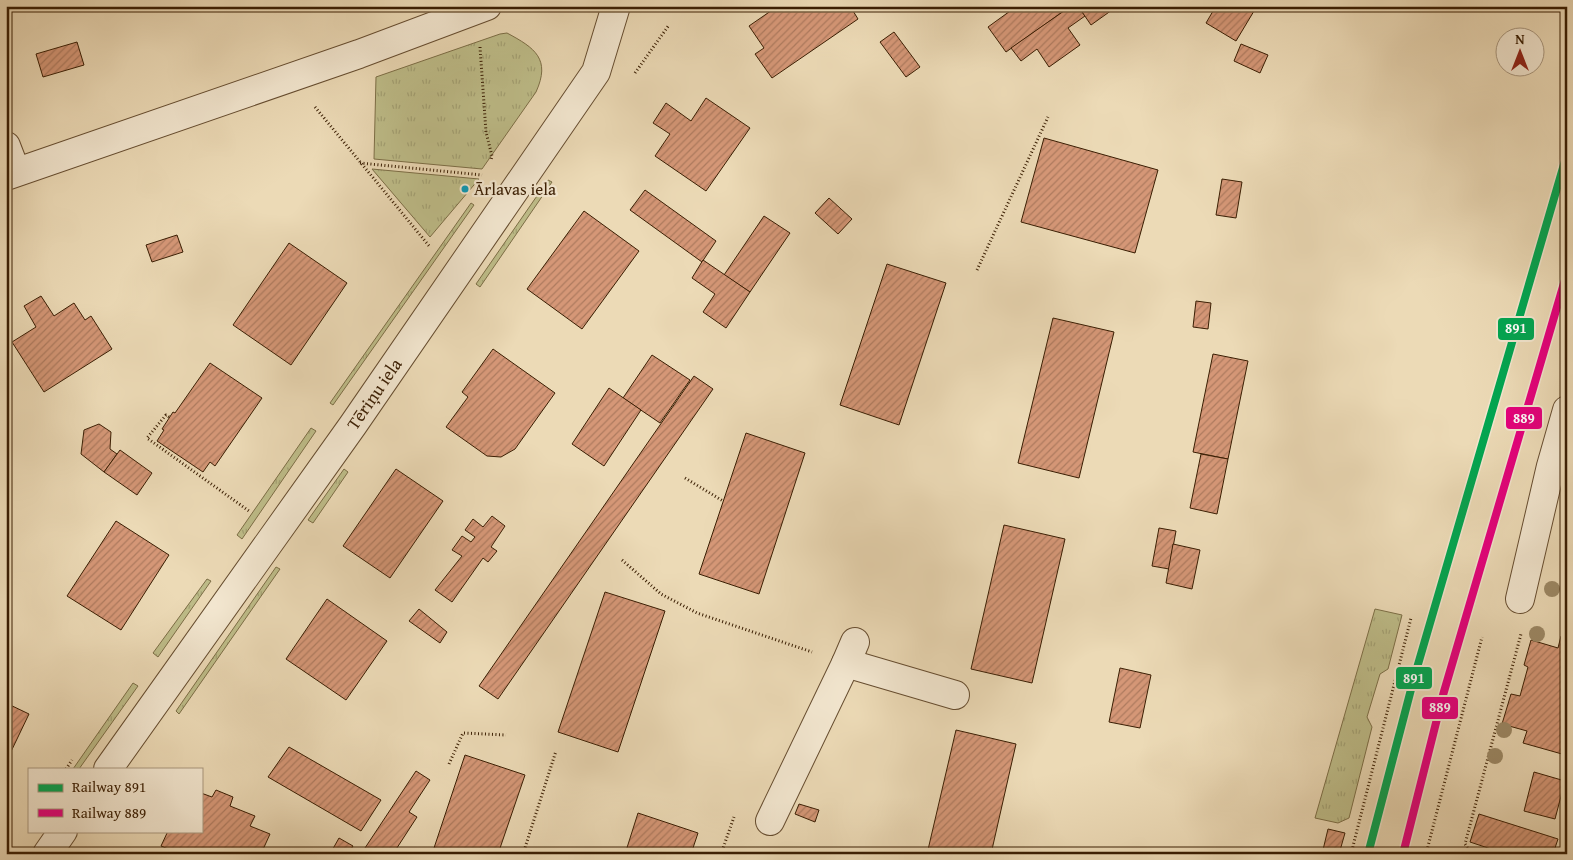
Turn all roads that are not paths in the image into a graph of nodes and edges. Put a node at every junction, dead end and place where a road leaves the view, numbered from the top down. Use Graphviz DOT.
graph roads {
  1 [pos="487,6"];
  2 [pos="616,6"];
  3 [pos="6,146"];
  4 [pos="11,174"];
  5 [pos="1567,410"];
  6 [pos="1520,599"];
  7 [pos="955,695"];
  8 [pos="109,768"];
  9 [pos="770,820"];
  10 [pos="62,832"];
  11 [pos="47,854"];
  1 -- 4 [label="street"];
  2 -- 8 [label="street, Tēriņu iela"];
  3 -- 4 [label="street"];
  5 -- 6 [label="street"];
  7 -- 9 [label="street"];
  10 -- 11 [label="street"];
}
